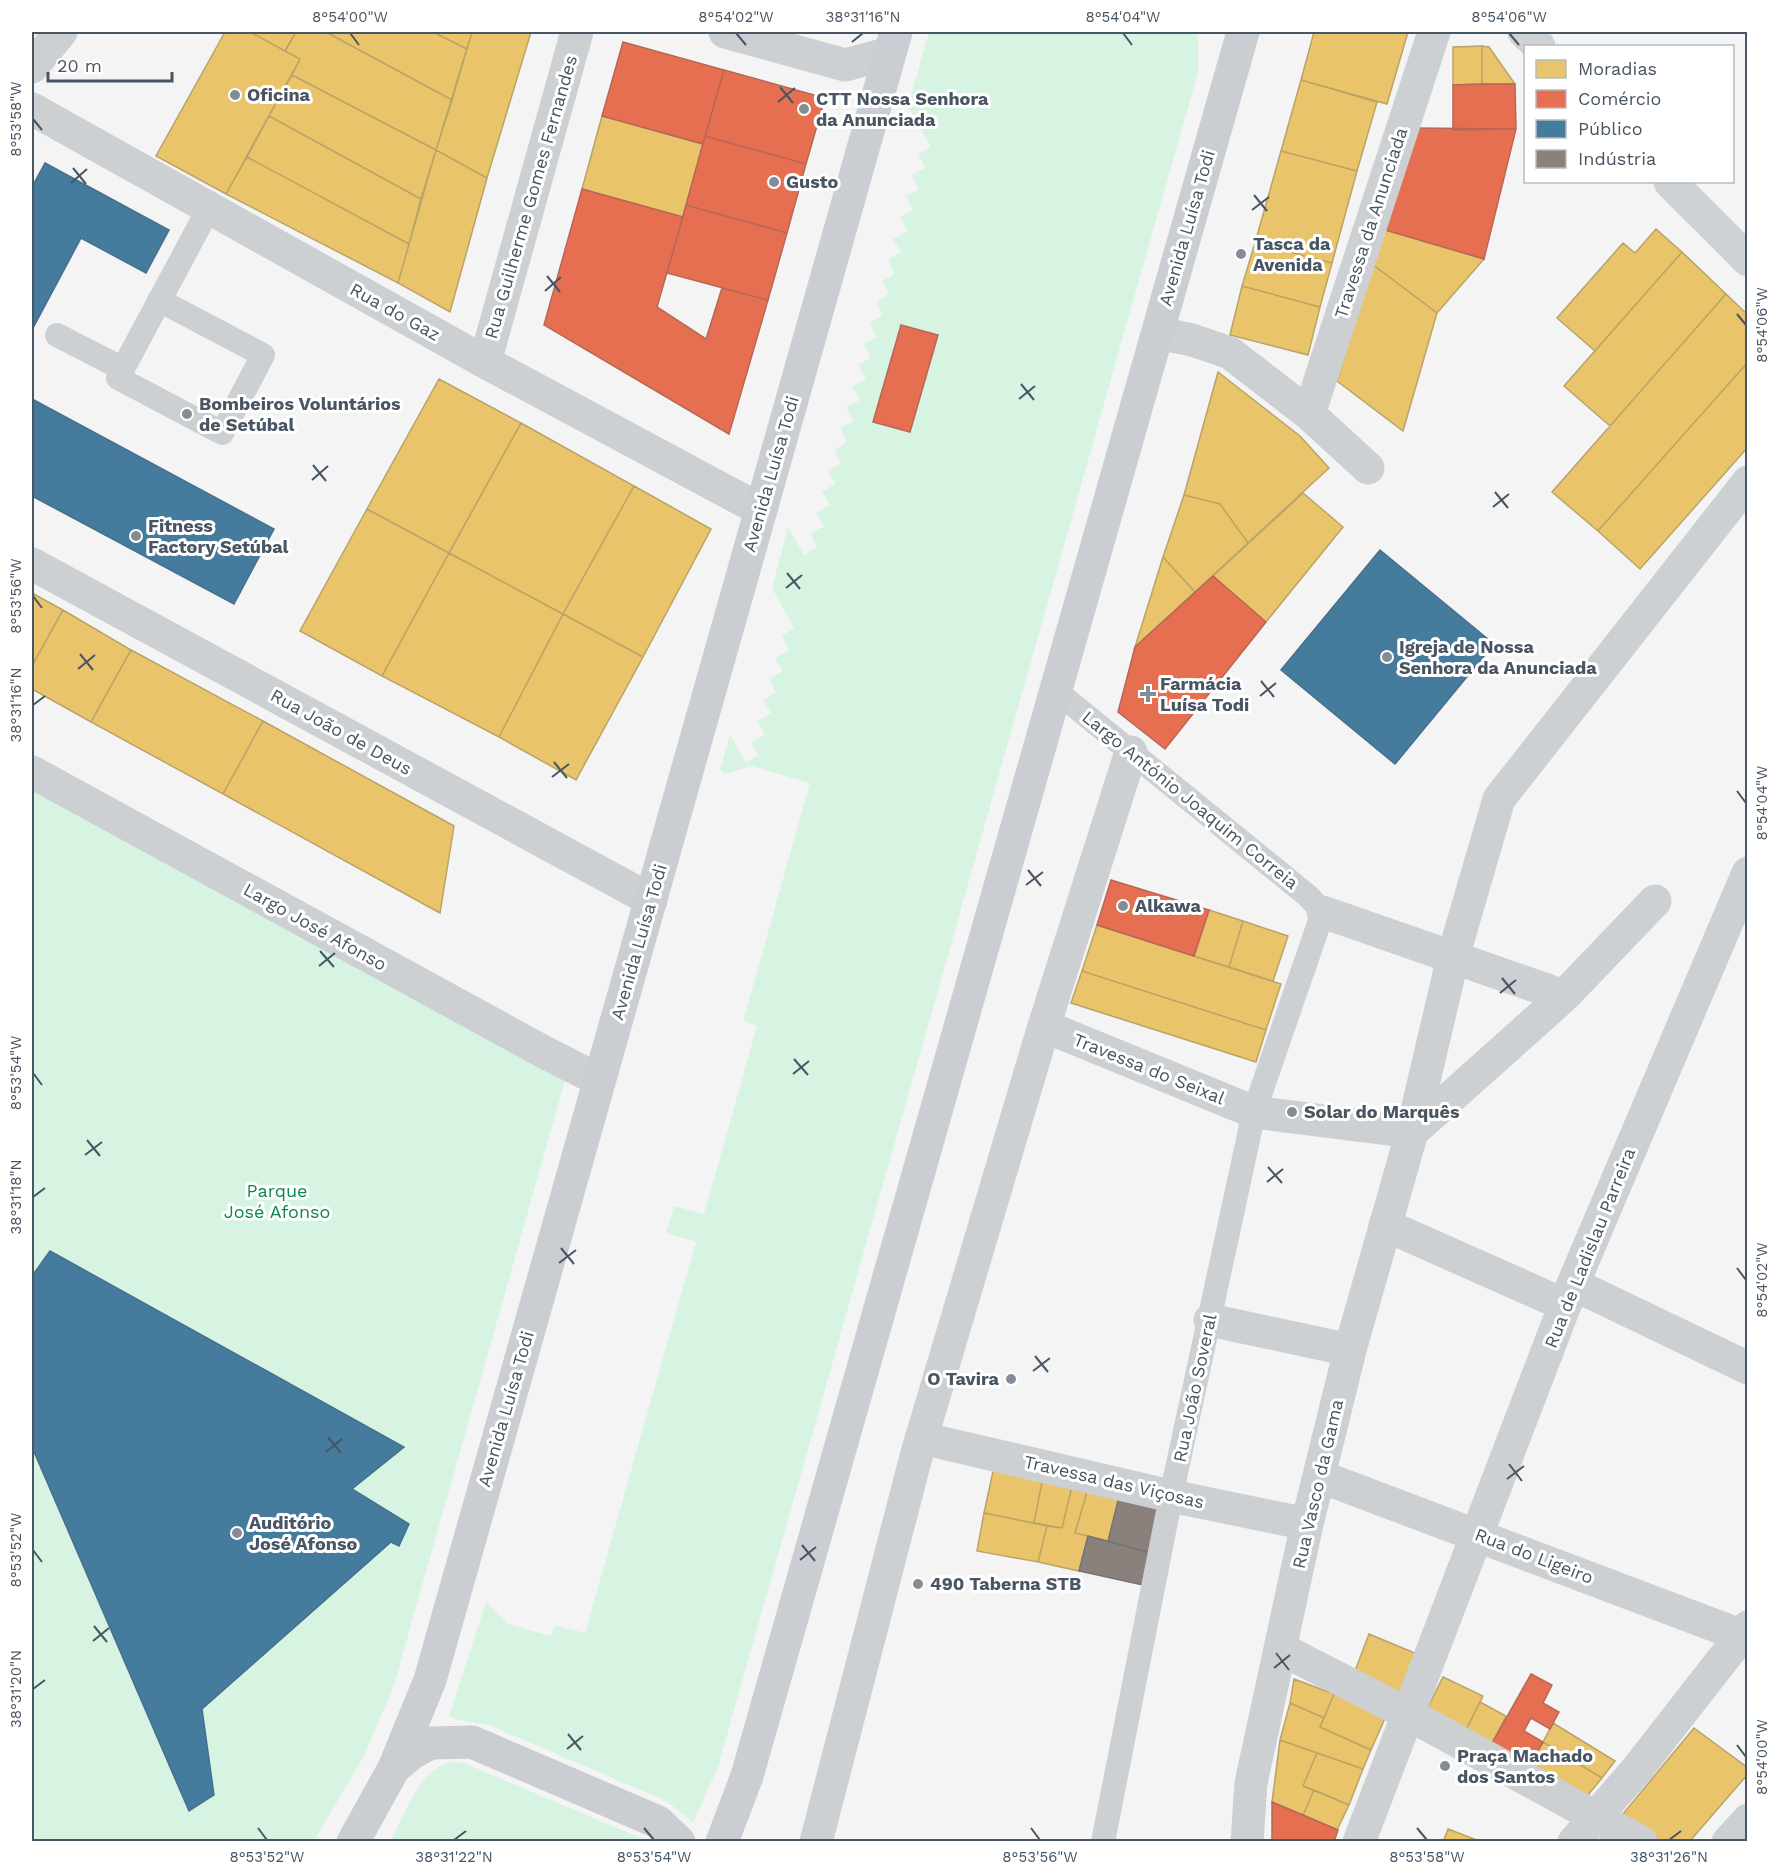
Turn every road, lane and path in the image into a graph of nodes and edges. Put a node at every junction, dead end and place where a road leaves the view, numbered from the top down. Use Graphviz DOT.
graph roads {
  1 [pos="61,32"];
  2 [pos="577,32"];
  3 [pos="725,32"];
  4 [pos="1243,32"];
  5 [pos="1434,32"];
  6 [pos="1524,32"];
  7 [pos="893,42"];
  8 [pos="1538,45"];
  9 [pos="32,68"];
  10 [pos="32,109"];
  11 [pos="1671,183"];
  12 [pos="208,208"];
  13 [pos="1748,260"];
  14 [pos="159,300"];
  15 [pos="1158,333"];
  16 [pos="57,335"];
  17 [pos="485,362"];
  18 [pos="123,369"];
  19 [pos="1309,414"];
  20 [pos="1368,468"];
  21 [pos="1748,482"];
  22 [pos="761,510"];
  23 [pos="32,564"];
  24 [pos="1056,691"];
  25 [pos="1131,753"];
  26 [pos="32,772"];
  27 [pos="1748,873"];
  28 [pos="651,900"];
  29 [pos="1655,901"];
  30 [pos="1323,912"];
  31 [pos="1453,957"];
  32 [pos="1564,996"];
  33 [pos="1044,1026"];
  34 [pos="599,1080"];
  35 [pos="1254,1112"];
  36 [pos="1412,1132"];
  37 [pos="1385,1225"];
  38 [pos="1569,1295"];
  39 [pos="1210,1320"];
  40 [pos="1350,1350"];
  41 [pos="1748,1368"];
  42 [pos="921,1438"];
  43 [pos="1319,1476"];
  44 [pos="1171,1496"];
  45 [pos="1307,1524"];
  46 [pos="1478,1535"];
  47 [pos="1745,1634"];
  48 [pos="1281,1649"];
  49 [pos="1408,1714"];
  50 [pos="394,1768"];
  51 [pos="1596,1818"];
  52 [pos="1748,1820"];
  53 [pos="820,1840"];
  54 [pos="353,1842"];
  55 [pos="679,1842"];
  56 [pos="723,1842"];
  57 [pos="1103,1842"];
  58 [pos="1247,1842"];
  59 [pos="1359,1842"];
  60 [pos="1574,1842"];
  61 [pos="1641,1842"];
  62 [pos="1728,1842"];
  1 -- 9 [label="street"];
  2 -- 17 [label="street, Rua Guilherme Gomes Fernandes"];
  3 -- 7 [label="street"];
  4 -- 15 [label="main road, Avenida Luísa Todi"];
  5 -- 19 [label="street, Travessa da Anunciada"];
  6 -- 8 [label="street"];
  7 -- 22 [label="main road, Avenida Luísa Todi"];
  10 -- 12 [label="street, Rua do Gaz"];
  11 -- 13 [label="street"];
  12 -- 14 [label="lane"];
  12 -- 17 [label="street, Rua do Gaz"];
  14 -- 18 [label="lane"];
  14 -- 18 [label="lane"];
  15 -- 19 [label="street"];
  15 -- 24 [label="main road, Avenida Luísa Todi"];
  16 -- 18 [label="lane"];
  17 -- 22 [label="street, Rua do Gaz"];
  19 -- 20 [label="street"];
  21 -- 31 [label="street"];
  22 -- 28 [label="main road, Avenida Luísa Todi"];
  23 -- 28 [label="street, Rua João de Deus"];
  24 -- 25 [label="lane, Largo António Joaquim Correia"];
  24 -- 56 [label="main road, Avenida Luísa Todi"];
  25 -- 30 [label="lane, Largo António Joaquim Correia"];
  25 -- 33 [label="street"];
  26 -- 34 [label="street, Largo José Afonso"];
  27 -- 38 [label="street, Rua de Ladislau Parreira"];
  28 -- 34 [label="main road, Avenida Luísa Todi"];
  29 -- 32 [label="street"];
  30 -- 31 [label="street, Largo António Joaquim Correia"];
  30 -- 35 [label="lane"];
  31 -- 32 [label="street, Largo António Joaquim Correia"];
  31 -- 36 [label="street"];
  32 -- 36 [label="street"];
  33 -- 35 [label="street, Travessa do Seixal"];
  33 -- 42 [label="street"];
  34 -- 50 [label="main road, Avenida Luísa Todi"];
  35 -- 36 [label="street"];
  35 -- 39 [label="lane, Rua João Soveral"];
  36 -- 37 [label="street, Rua Vasco da Gama"];
  37 -- 38 [label="street"];
  37 -- 40 [label="street, Rua Vasco da Gama"];
  38 -- 41 [label="street"];
  38 -- 46 [label="street, Rua de Ladislau Parreira"];
  39 -- 40 [label="street"];
  39 -- 44 [label="lane, Rua João Soveral"];
  40 -- 43 [label="street, Rua Vasco da Gama"];
  42 -- 44 [label="street, Travessa das Viçosas"];
  42 -- 53 [label="street"];
  43 -- 45 [label="street, Rua Vasco da Gama"];
  43 -- 46 [label="street, Rua do Ligeiro"];
  44 -- 45 [label="street, Travessa das Viçosas"];
  44 -- 57 [label="lane, Rua João Soveral"];
  45 -- 48 [label="street, Rua Vasco da Gama"];
  46 -- 47 [label="street, Rua do Ligeiro"];
  46 -- 49 [label="street, Rua de Ladislau Parreira"];
  47 -- 51 [label="street"];
  48 -- 49 [label="street"];
  48 -- 58 [label="street, Rua Vasco da Gama"];
  49 -- 51 [label="street"];
  49 -- 59 [label="street"];
  50 -- 54 [label="main road, Avenida Luísa Todi"];
  50 -- 55 [label="main road"];
  51 -- 60 [label="street"];
  51 -- 61 [label="street"];
  52 -- 62 [label="street"];
}
